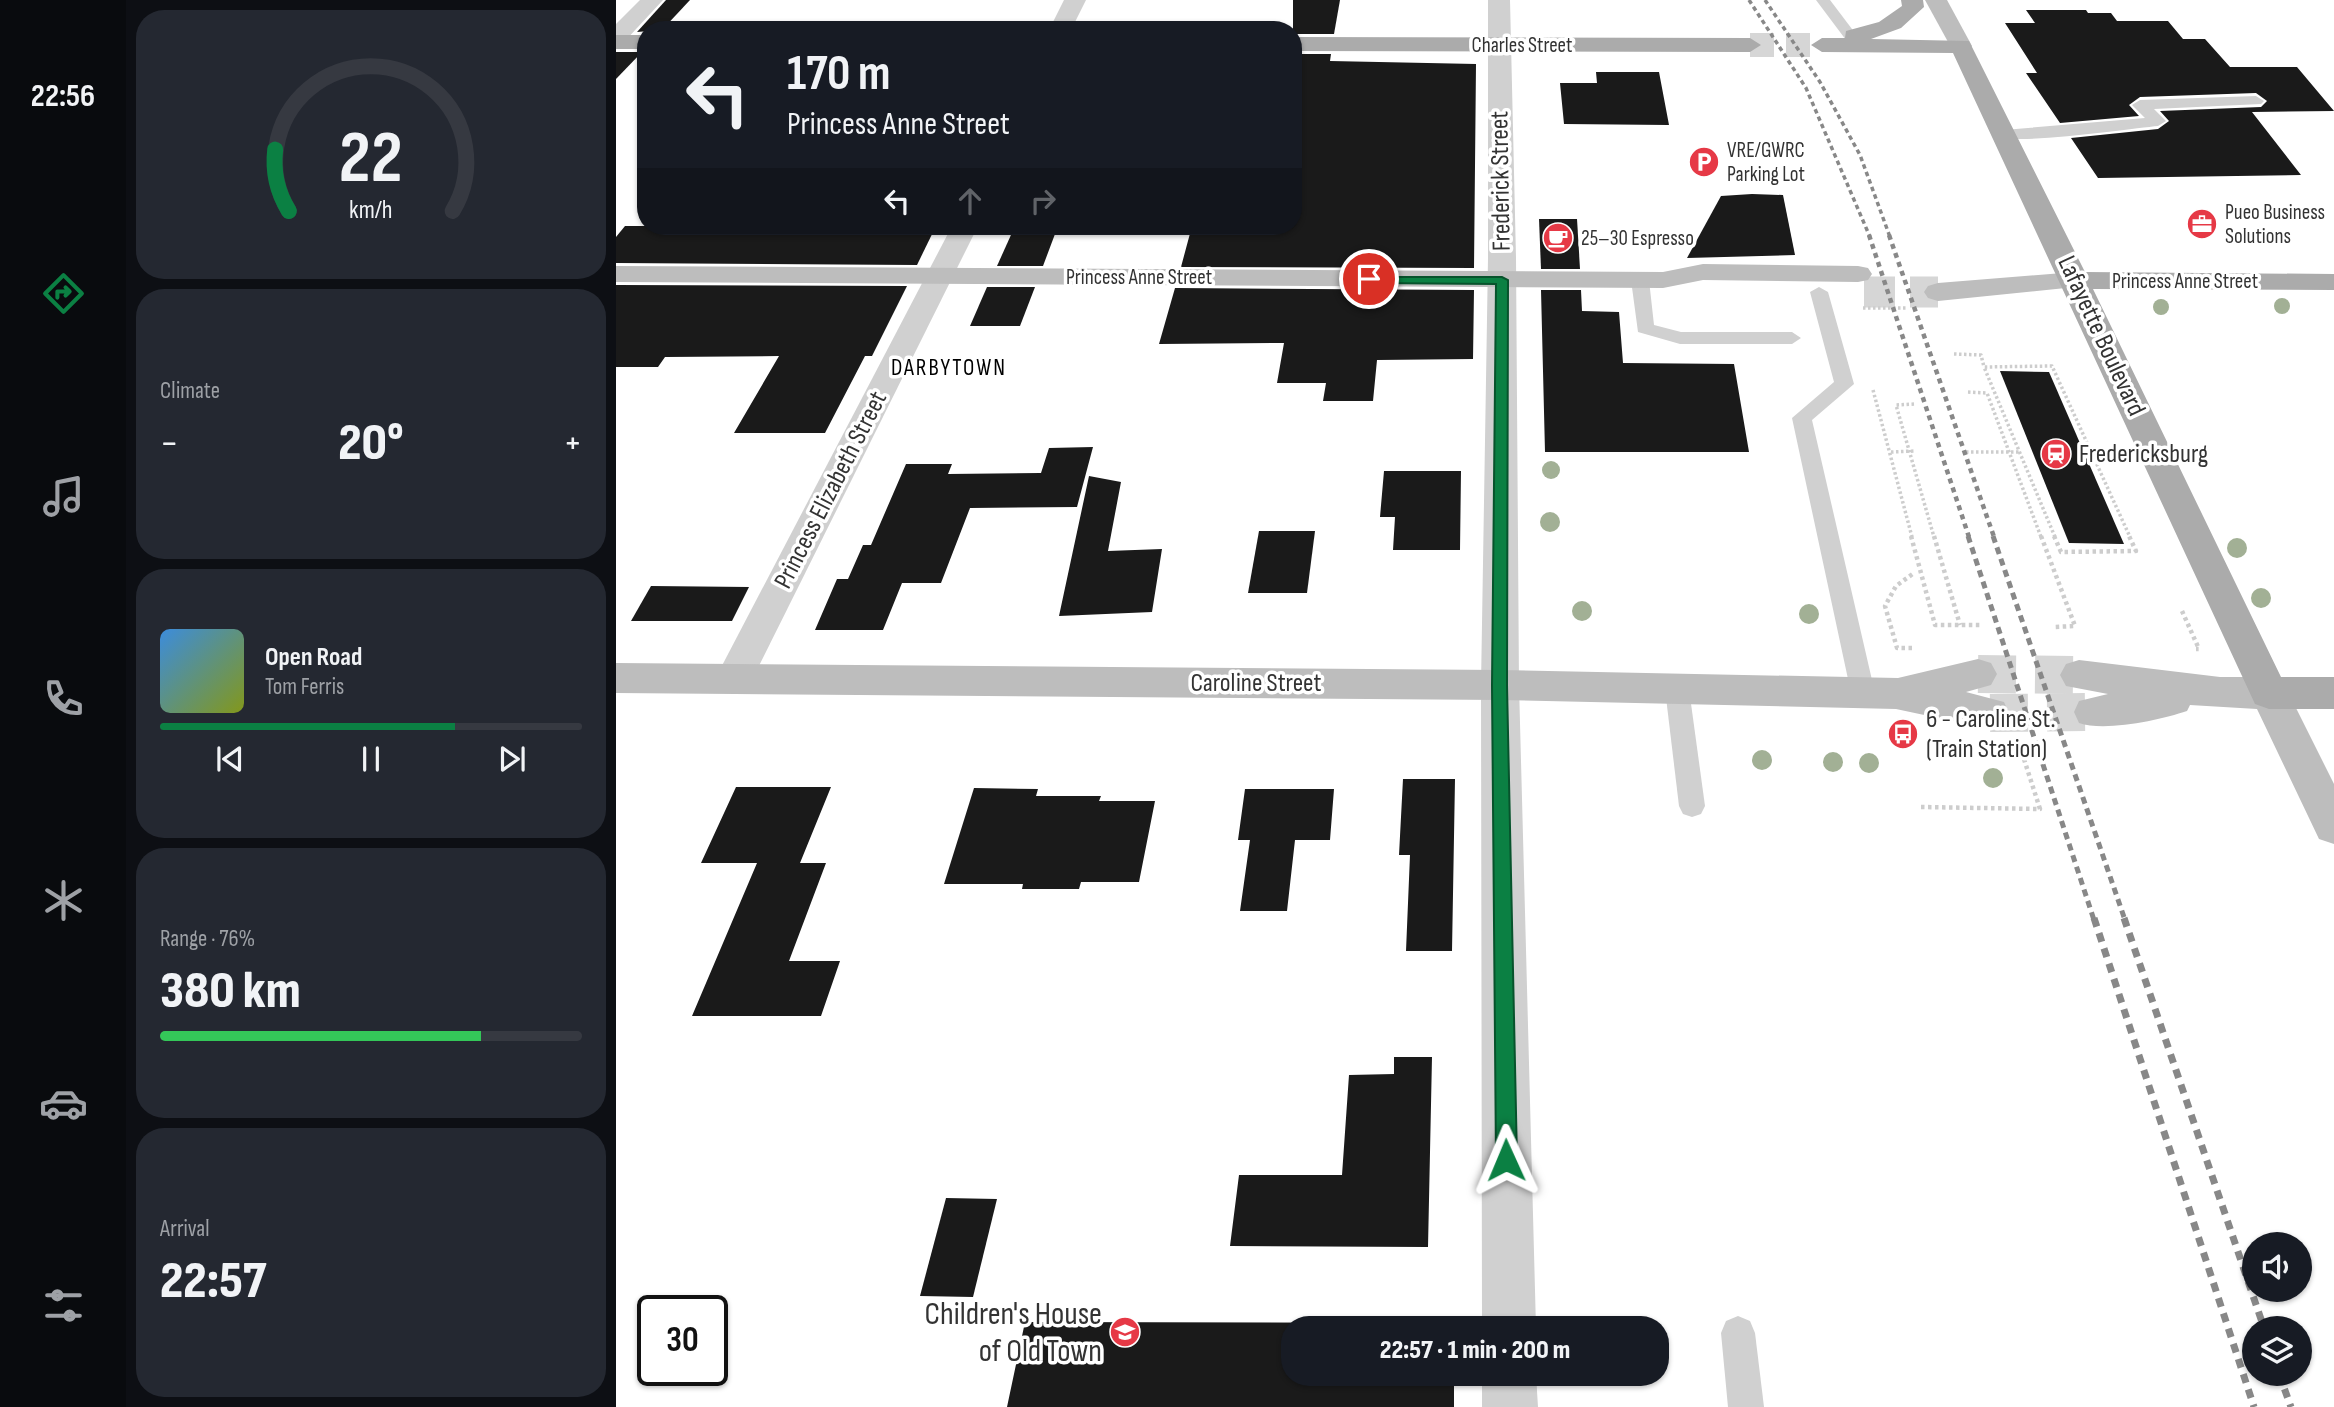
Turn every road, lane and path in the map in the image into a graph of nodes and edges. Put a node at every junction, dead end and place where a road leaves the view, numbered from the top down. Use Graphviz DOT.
graph roads {
  1 [pos="652,0"];
  2 [pos="1075,0"];
  3 [pos="1499,0"];
  4 [pos="1823,0"];
  5 [pos="1912,0"];
  6 [pos="1940,2"];
  7 [pos="1064,21"];
  8 [pos="1851,37"];
  9 [pos="616,40"];
  10 [pos="637,41"];
  11 [pos="1302,44"];
  12 [pos="1500,45"];
  13 [pos="1750,45"];
  14 [pos="1822,45"];
  15 [pos="1961,46"];
  16 [pos="1982,90"];
  17 [pos="2256,100"];
  18 [pos="2004,135"];
  19 [pos="960,235"];
  20 [pos="616,274"];
  21 [pos="940,276"];
  22 [pos="1502,280"];
  23 [pos="1652,280"];
  24 [pos="2075,280"];
  25 [pos="2334,282"];
  26 [pos="1860,291"];
  27 [pos="1928,291"];
  28 [pos="1819,292"];
  29 [pos="1792,338"];
  30 [pos="1954,354"];
  31 [pos="1984,367"];
  32 [pos="1872,387"];
  33 [pos="1968,392"];
  34 [pos="1913,404"];
  35 [pos="2106,440"];
  36 [pos="1912,451"];
  37 [pos="1891,452"];
  38 [pos="1966,452"];
  39 [pos="2009,452"];
  40 [pos="2019,452"];
  41 [pos="2091,452"];
  42 [pos="2111,452"];
  43 [pos="2117,464"];
  44 [pos="1914,573"];
  45 [pos="2177,600"];
  46 [pos="1960,625"];
  47 [pos="1982,625"];
  48 [pos="2054,627"];
  49 [pos="1921,648"];
  50 [pos="2186,649"];
  51 [pos="1978,674"];
  52 [pos="2079,675"];
  53 [pos="616,678"];
  54 [pos="734,678"];
  55 [pos="1500,685"];
  56 [pos="1677,689"];
  57 [pos="1880,693"];
  58 [pos="2220,693"];
  59 [pos="2269,693"];
  60 [pos="2334,693"];
  61 [pos="2093,712"];
  62 [pos="1990,713"];
  63 [pos="2023,756"];
  64 [pos="1692,806"];
  65 [pos="1922,807"];
  66 [pos="2334,826"];
  67 [pos="1509,1316"];
  68 [pos="1738,1333"];
  69 [pos="1509,1386"];
  70 [pos="1510,1407"];
  71 [pos="1746,1407"];
  1 -- 9 [label="street"];
  2 -- 7 [label="street"];
  3 -- 12 [label="street, Frederick Street"];
  4 -- 8 [label="lane"];
  5 -- 8 [label="main road"];
  6 -- 15 [label="street, Lafayette Boulevard"];
  8 -- 14 [label="main road"];
  9 -- 10 [label="main road"];
  11 -- 12 [label="main road, Charles Street"];
  12 -- 13 [label="main road, Charles Street"];
  12 -- 22 [label="street, Frederick Street"];
  14 -- 15 [label="main road"];
  14 -- 16 [label="main road"];
  15 -- 16 [label="main road, Lafayette Boulevard"];
  16 -- 18 [label="main road, Lafayette Boulevard"];
  17 -- 18 [label="lane"];
  18 -- 24 [label="main road, Lafayette Boulevard"];
  19 -- 21 [label="street, Princess Elizabeth Street"];
  20 -- 21 [label="street, Princess Anne Street"];
  21 -- 22 [label="street, Princess Anne Street"];
  21 -- 54 [label="street, Princess Elizabeth Street"];
  22 -- 23 [label="street, Princess Anne Street"];
  22 -- 55 [label="street, Frederick Street"];
  23 -- 26 [label="street, Princess Anne Street"];
  23 -- 28 [label="street, Princess Anne Street"];
  23 -- 29 [label="lane"];
  24 -- 25 [label="main road, Princess Anne Street"];
  24 -- 27 [label="street, Princess Anne Street"];
  24 -- 59 [label="main road, Lafayette Boulevard"];
  26 -- 27 [label="path"];
  26 -- 28 [label="street, Princess Anne Street"];
  28 -- 57 [label="lane"];
  30 -- 31 [label="path"];
  31 -- 40 [label="path"];
  31 -- 41 [label="path"];
  32 -- 37 [label="path"];
  33 -- 39 [label="path"];
  34 -- 36 [label="path"];
  35 -- 42 [label="path"];
  36 -- 37 [label="path"];
  36 -- 46 [label="path"];
  37 -- 46 [label="path"];
  38 -- 39 [label="path"];
  39 -- 40 [label="path"];
  39 -- 48 [label="path"];
  40 -- 41 [label="path"];
  41 -- 42 [label="path"];
  42 -- 43 [label="path"];
  44 -- 49 [label="path"];
  45 -- 50 [label="path"];
  46 -- 47 [label="path"];
  51 -- 57 [label="street, Caroline Street"];
  52 -- 58 [label="street"];
  53 -- 54 [label="street, Caroline Street"];
  54 -- 55 [label="street, Caroline Street"];
  55 -- 56 [label="street, Caroline Street"];
  55 -- 67 [label="street, Frederick Street"];
  56 -- 57 [label="street, Caroline Street"];
  56 -- 64 [label="lane"];
  57 -- 62 [label="street, Caroline Street"];
  58 -- 59 [label="street"];
  58 -- 61 [label="street"];
  59 -- 60 [label="main road"];
  59 -- 66 [label="street, Lafayette Boulevard"];
  63 -- 65 [label="path"];
  68 -- 71 [label="lane"];
  69 -- 70 [label="street"];
}
